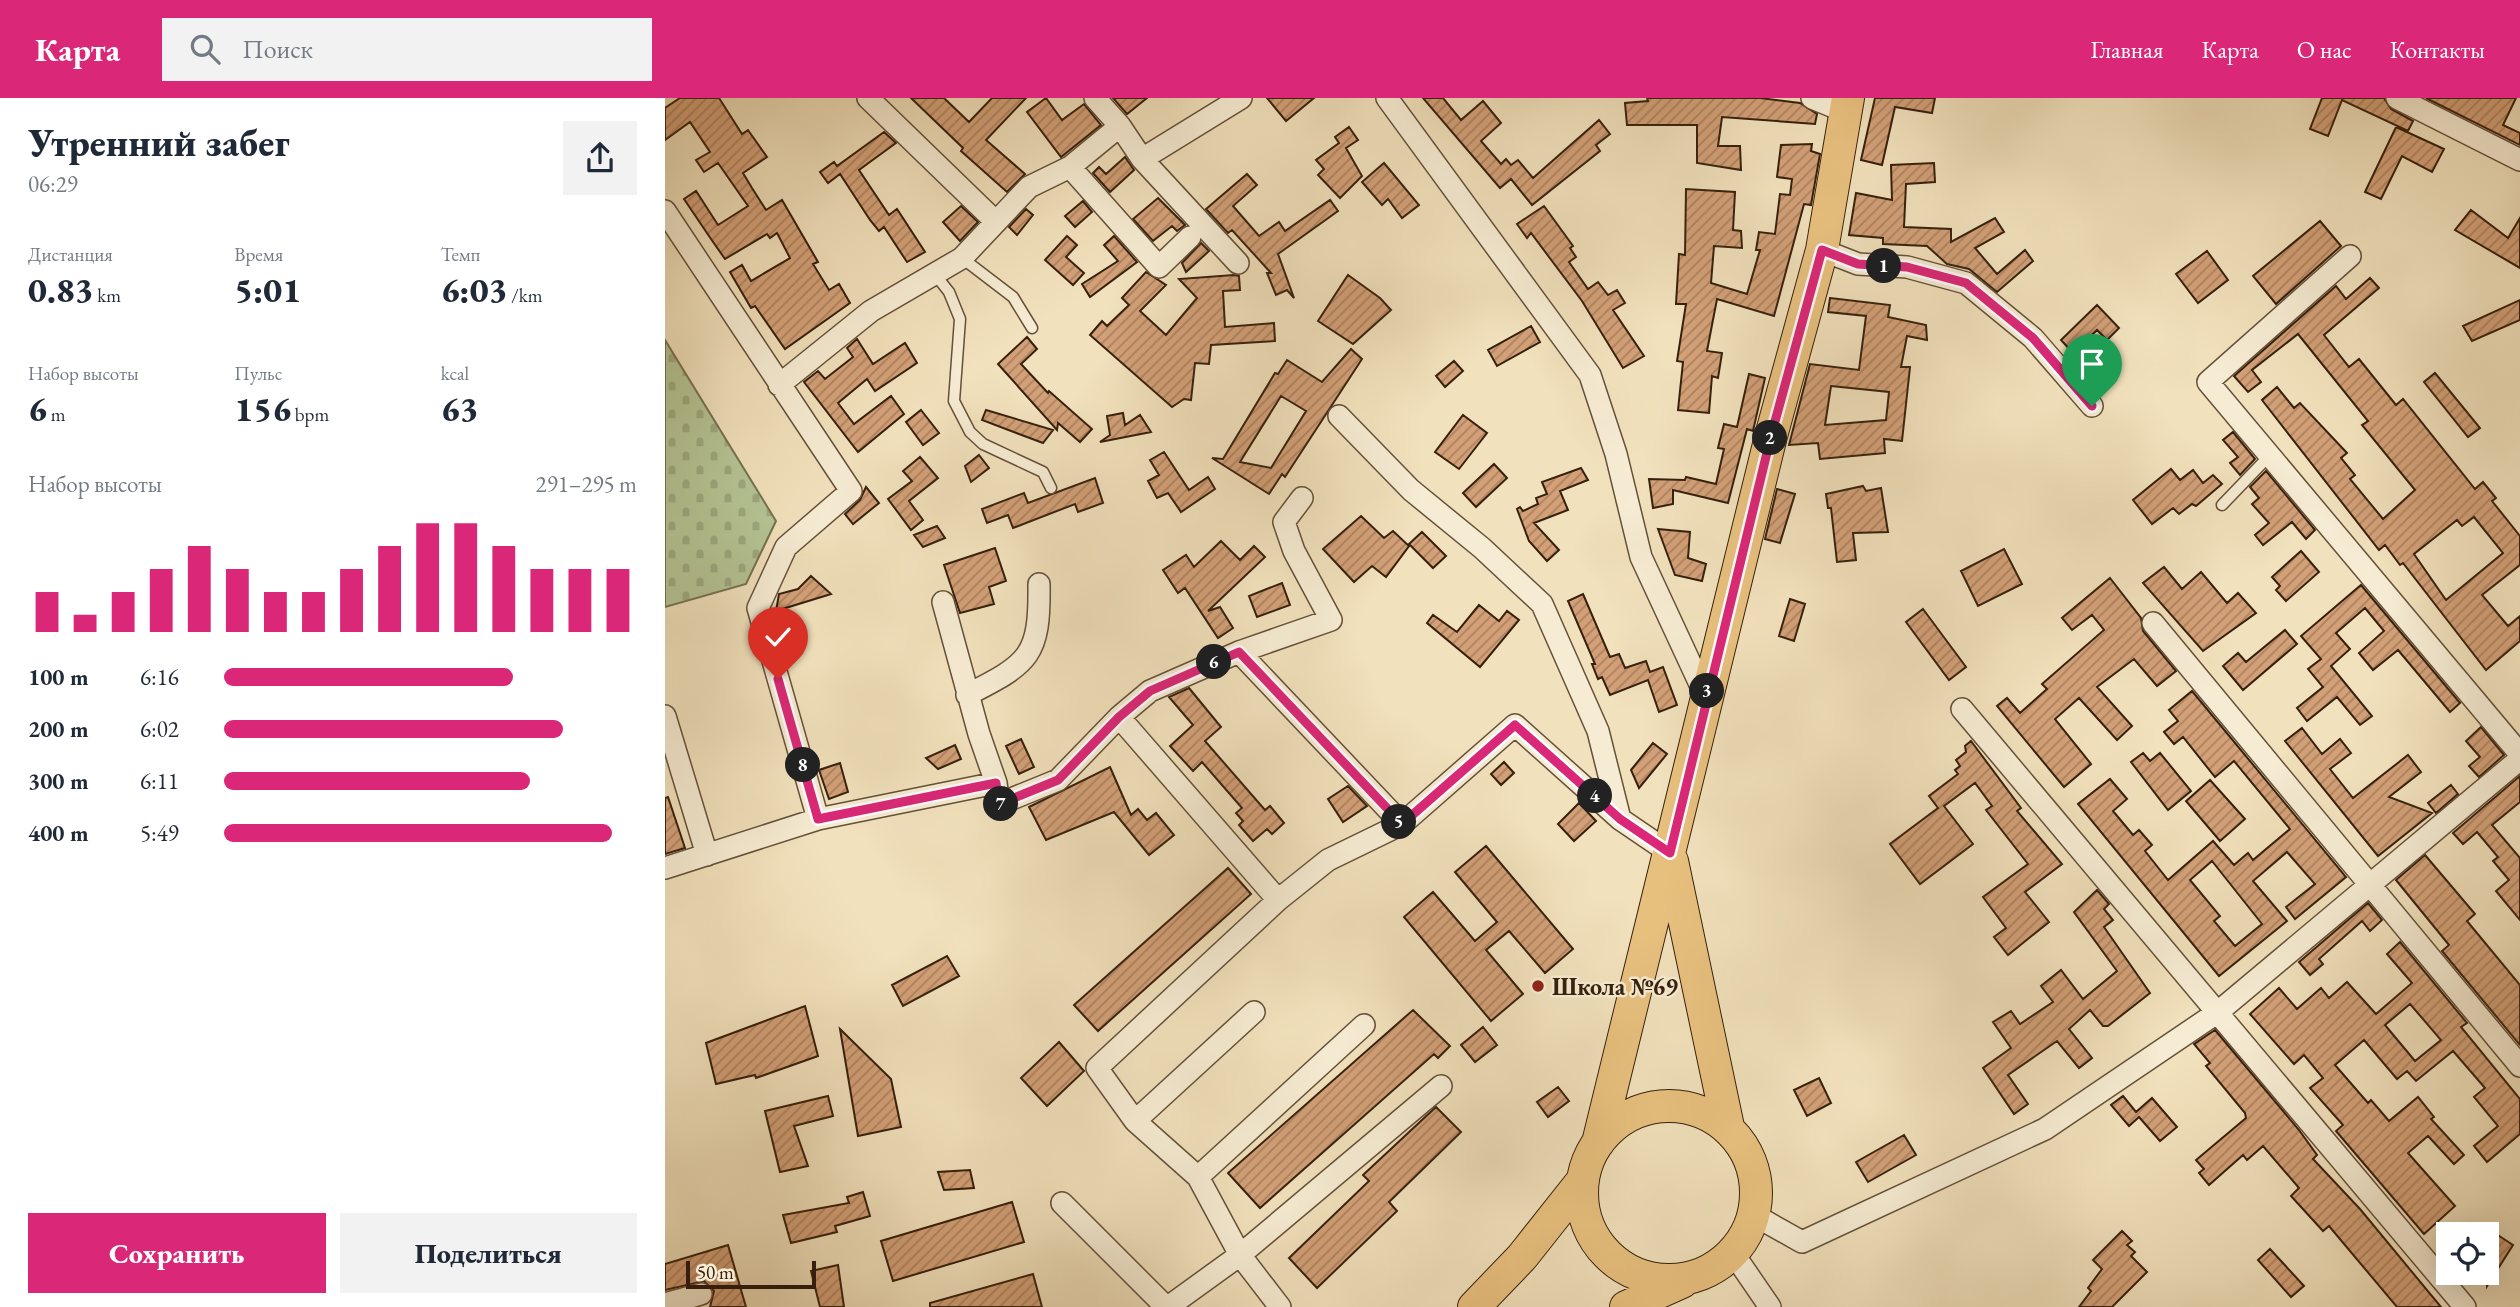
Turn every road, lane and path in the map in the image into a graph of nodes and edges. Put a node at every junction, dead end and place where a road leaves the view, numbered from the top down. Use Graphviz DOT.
graph roads {
  1 [pos="868,98"];
  2 [pos="1095,98"];
  3 [pos="1241,98"];
  4 [pos="1387,98"];
  5 [pos="1812,98"];
  6 [pos="2397,98"];
  7 [pos="1847,105"];
  8 [pos="1120,126"];
  9 [pos="1142,159"];
  10 [pos="2520,160"];
  11 [pos="1070,167"];
  12 [pos="665,211"];
  13 [pos="995,222"];
  14 [pos="1190,237"];
  15 [pos="1822,250"];
  16 [pos="2350,256"];
  17 [pos="962,258"];
  18 [pos="1238,263"];
  19 [pos="934,273"];
  20 [pos="1032,328"];
  21 [pos="779,385"];
  22 [pos="2092,406"];
  23 [pos="1339,416"];
  24 [pos="2270,454"];
  25 [pos="1051,488"];
  26 [pos="1302,498"];
  27 [pos="2222,505"];
  28 [pos="1039,584"];
  29 [pos="943,602"];
  30 [pos="2154,624"];
  31 [pos="1239,652"];
  32 [pos="967,695"];
  33 [pos="1706,697"];
  34 [pos="1962,709"];
  35 [pos="665,716"];
  36 [pos="1119,717"];
  37 [pos="2520,756"];
  38 [pos="996,783"];
  39 [pos="818,819"];
  40 [pos="1620,819"];
  41 [pos="1402,824"];
  42 [pos="1670,853"];
  43 [pos="707,855"];
  44 [pos="665,868"];
  45 [pos="2368,885"];
  46 [pos="1278,900"];
  47 [pos="1254,1012"];
  48 [pos="2218,1012"];
  49 [pos="1364,1025"];
  50 [pos="2520,1066"];
  51 [pos="1441,1086"];
  52 [pos="1135,1121"];
  53 [pos="1727,1127"];
  54 [pos="1598,1143"];
  55 [pos="1198,1177"];
  56 [pos="1583,1180"];
  57 [pos="1062,1203"];
  58 [pos="1754,1215"];
  59 [pos="1240,1255"];
  60 [pos="1724,1260"];
  61 [pos="701,1294"];
  62 [pos="665,1304"];
  63 [pos="1167,1307"];
  64 [pos="1280,1307"];
  65 [pos="1474,1307"];
  66 [pos="1626,1307"];
  67 [pos="1770,1307"];
  68 [pos="2465,1307"];
  1 -- 13 [label="street"];
  2 -- 8 [label="street"];
  3 -- 9 [label="street"];
  4 -- 33 [label="street"];
  5 -- 7 [label="street"];
  6 -- 10 [label="street"];
  7 -- 15 [label="main road"];
  8 -- 9 [label="street"];
  8 -- 11 [label="street"];
  9 -- 18 [label="street"];
  11 -- 13 [label="street"];
  11 -- 14 [label="street"];
  12 -- 21 [label="street"];
  13 -- 17 [label="street"];
  15 -- 22 [label="street"];
  15 -- 33 [label="main road"];
  16 -- 24 [label="street"];
  17 -- 19 [label="street"];
  17 -- 20 [label="lane"];
  19 -- 21 [label="street"];
  19 -- 25 [label="lane"];
  21 -- 39 [label="street"];
  23 -- 40 [label="street"];
  24 -- 27 [label="lane"];
  24 -- 37 [label="street"];
  26 -- 31 [label="street"];
  28 -- 32 [label="street"];
  29 -- 32 [label="street"];
  30 -- 45 [label="street"];
  31 -- 36 [label="street"];
  31 -- 41 [label="street"];
  32 -- 38 [label="street"];
  33 -- 42 [label="main road"];
  34 -- 48 [label="street"];
  35 -- 43 [label="street"];
  36 -- 38 [label="street"];
  36 -- 46 [label="street"];
  37 -- 45 [label="street"];
  38 -- 39 [label="street"];
  39 -- 43 [label="street"];
  40 -- 41 [label="street"];
  40 -- 42 [label="street"];
  41 -- 46 [label="street"];
  42 -- 53 [label="main road"];
  42 -- 54 [label="main road"];
  43 -- 44 [label="street"];
  45 -- 48 [label="street"];
  45 -- 50 [label="street"];
  46 -- 52 [label="street"];
  47 -- 52 [label="street"];
  48 -- 58 [label="street"];
  48 -- 68 [label="street"];
  49 -- 55 [label="street"];
  51 -- 59 [label="street"];
  52 -- 55 [label="street"];
  53 -- 54 [label="main road"];
  53 -- 58 [label="main road"];
  54 -- 56 [label="main road"];
  55 -- 59 [label="street"];
  56 -- 60 [label="main road"];
  56 -- 65 [label="main road"];
  57 -- 63 [label="street"];
  58 -- 60 [label="main road"];
  59 -- 63 [label="street"];
  59 -- 64 [label="street"];
  60 -- 66 [label="main road"];
  60 -- 67 [label="street"];
  61 -- 62 [label="street"];
}
